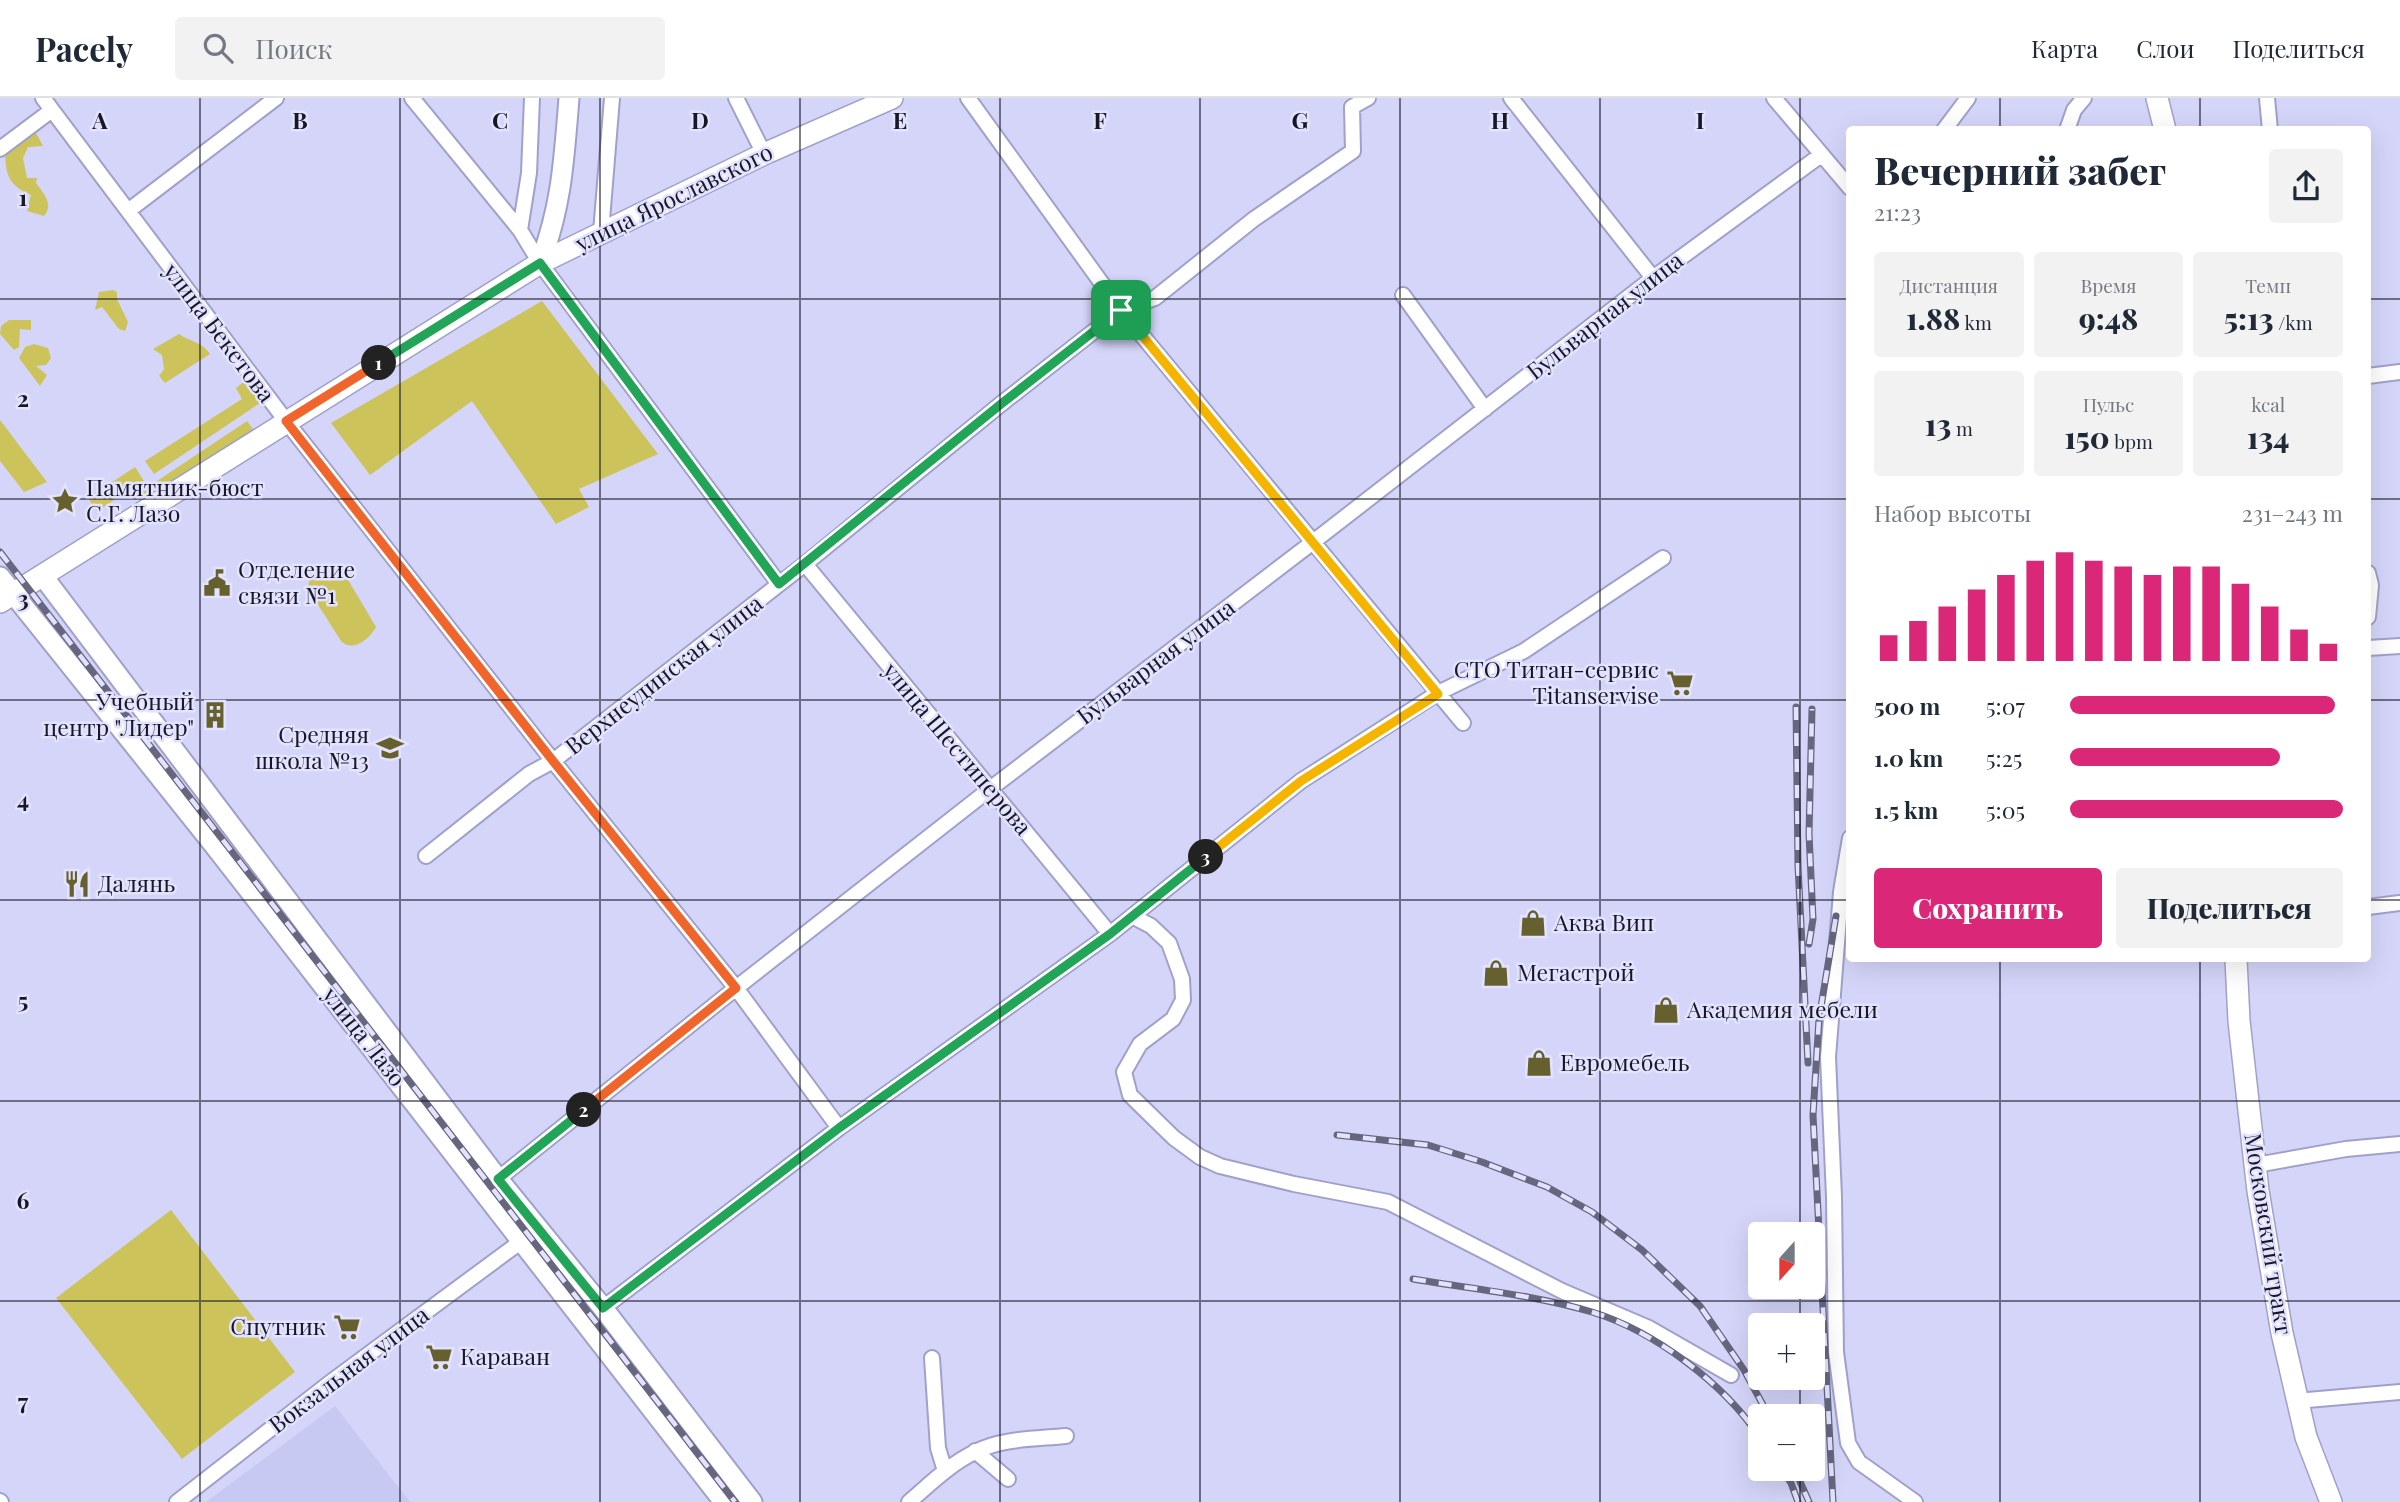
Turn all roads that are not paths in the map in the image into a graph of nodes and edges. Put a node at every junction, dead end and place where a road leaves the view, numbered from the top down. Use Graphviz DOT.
graph roads {
  1 [pos="276,98"];
  2 [pos="412,98"];
  3 [pos="532,98"];
  4 [pos="569,98"];
  5 [pos="612,98"];
  6 [pos="736,98"];
  7 [pos="892,98"];
  8 [pos="968,98"];
  9 [pos="1368,98"];
  10 [pos="1511,98"];
  11 [pos="1774,98"];
  12 [pos="1968,98"];
  13 [pos="2084,98"];
  14 [pos="2157,98"];
  15 [pos="2267,98"];
  16 [pos="47,104"];
  17 [pos="1947,126"];
  18 [pos="2068,126"];
  19 [pos="2167,126"];
  20 [pos="2270,126"];
  21 [pos="0,149"];
  22 [pos="764,154"];
  23 [pos="1821,155"];
  24 [pos="1846,183"];
  25 [pos="128,211"];
  26 [pos="520,230"];
  27 [pos="601,232"];
  28 [pos="540,263"];
  29 [pos="1653,278"];
  30 [pos="1403,295"];
  31 [pos="1121,310"];
  32 [pos="2400,372"];
  33 [pos="2371,376"];
  34 [pos="1485,409"];
  35 [pos="286,421"];
  36 [pos="1313,542"];
  37 [pos="1663,558"];
  38 [pos="805,565"];
  39 [pos="42,575"];
  40 [pos="779,584"];
  41 [pos="4,591"];
  42 [pos="2400,646"];
  43 [pos="2371,648"];
  44 [pos="1438,694"];
  45 [pos="1463,723"];
  46 [pos="553,761"];
  47 [pos="990,789"];
  48 [pos="426,856"];
  49 [pos="1846,862"];
  50 [pos="2400,903"];
  51 [pos="2371,907"];
  52 [pos="1132,916"];
  53 [pos="1110,934"];
  54 [pos="2236,962"];
  55 [pos="736,988"];
  56 [pos="839,1128"];
  57 [pos="2400,1144"];
  58 [pos="2256,1165"];
  59 [pos="498,1179"];
  60 [pos="523,1241"];
  61 [pos="603,1308"];
  62 [pos="933,1358"];
  63 [pos="1731,1375"];
  64 [pos="2400,1392"];
  65 [pos="2297,1401"];
  66 [pos="1066,1436"];
  67 [pos="975,1451"];
  68 [pos="945,1471"];
  69 [pos="1008,1479"];
  70 [pos="177,1502"];
  71 [pos="724,1502"];
  72 [pos="752,1502"];
  73 [pos="909,1502"];
  74 [pos="1915,1502"];
  75 [pos="2331,1502"];
  1 -- 25 [label="street"];
  2 -- 26 [label="street"];
  3 -- 26 [label="street"];
  4 -- 28 [label="main road"];
  5 -- 27 [label="street"];
  6 -- 22 [label="street"];
  7 -- 22 [label="main road, улица Ярославского"];
  8 -- 31 [label="street"];
  9 -- 31 [label="street, Верхнеудинская улица"];
  10 -- 29 [label="street"];
  11 -- 23 [label="street"];
  12 -- 17 [label="street"];
  13 -- 18 [label="street"];
  14 -- 19 [label="main road"];
  15 -- 20 [label="street"];
  16 -- 21 [label="street"];
  16 -- 25 [label="street, улица Бекетова"];
  22 -- 27 [label="main road, улица Ярославского"];
  23 -- 24 [label="street"];
  23 -- 29 [label="street, Бульварная улица"];
  25 -- 35 [label="street, улица Бекетова"];
  26 -- 28 [label="street"];
  27 -- 28 [label="main road, улица Ярославского"];
  28 -- 35 [label="main road, улица Ярославского"];
  28 -- 40 [label="street"];
  29 -- 34 [label="street, Бульварная улица"];
  30 -- 34 [label="street"];
  31 -- 36 [label="street"];
  31 -- 38 [label="street, Верхнеудинская улица"];
  32 -- 33 [label="street"];
  34 -- 36 [label="street, Бульварная улица"];
  35 -- 39 [label="main road, улица Ярославского"];
  35 -- 46 [label="street, улица Бекетова"];
  36 -- 44 [label="street"];
  36 -- 47 [label="street, Бульварная улица"];
  37 -- 44 [label="street"];
  38 -- 40 [label="street, Верхнеудинская улица"];
  38 -- 47 [label="street, улица Шестиперова"];
  39 -- 41 [label="main road, улица Ярославского"];
  39 -- 59 [label="main road, улица Лазо"];
  40 -- 46 [label="street, Верхнеудинская улица"];
  41 -- 60 [label="main road, улица Лазо"];
  42 -- 43 [label="street"];
  44 -- 45 [label="street"];
  44 -- 52 [label="street"];
  46 -- 48 [label="street, Верхнеудинская улица"];
  46 -- 55 [label="street, улица Бекетова"];
  47 -- 53 [label="street, улица Шестиперова"];
  47 -- 55 [label="street, Бульварная улица"];
  49 -- 74 [label="street"];
  50 -- 51 [label="street"];
  52 -- 53 [label="street"];
  52 -- 63 [label="street"];
  53 -- 56 [label="street"];
  54 -- 58 [label="main road, Московский тракт"];
  55 -- 56 [label="street, улица Бекетова"];
  55 -- 59 [label="street, Бульварная улица"];
  56 -- 61 [label="street"];
  57 -- 58 [label="street"];
  58 -- 65 [label="main road, Московский тракт"];
  59 -- 61 [label="main road, улица Лазо"];
  60 -- 70 [label="street, Вокзальная улица"];
  60 -- 71 [label="main road, улица Лазо"];
  61 -- 72 [label="main road, улица Лазо"];
  62 -- 68 [label="street"];
  64 -- 65 [label="street"];
  65 -- 75 [label="main road, Московский тракт"];
  66 -- 67 [label="street"];
  67 -- 68 [label="street"];
  67 -- 69 [label="street"];
  68 -- 73 [label="street"];
}
